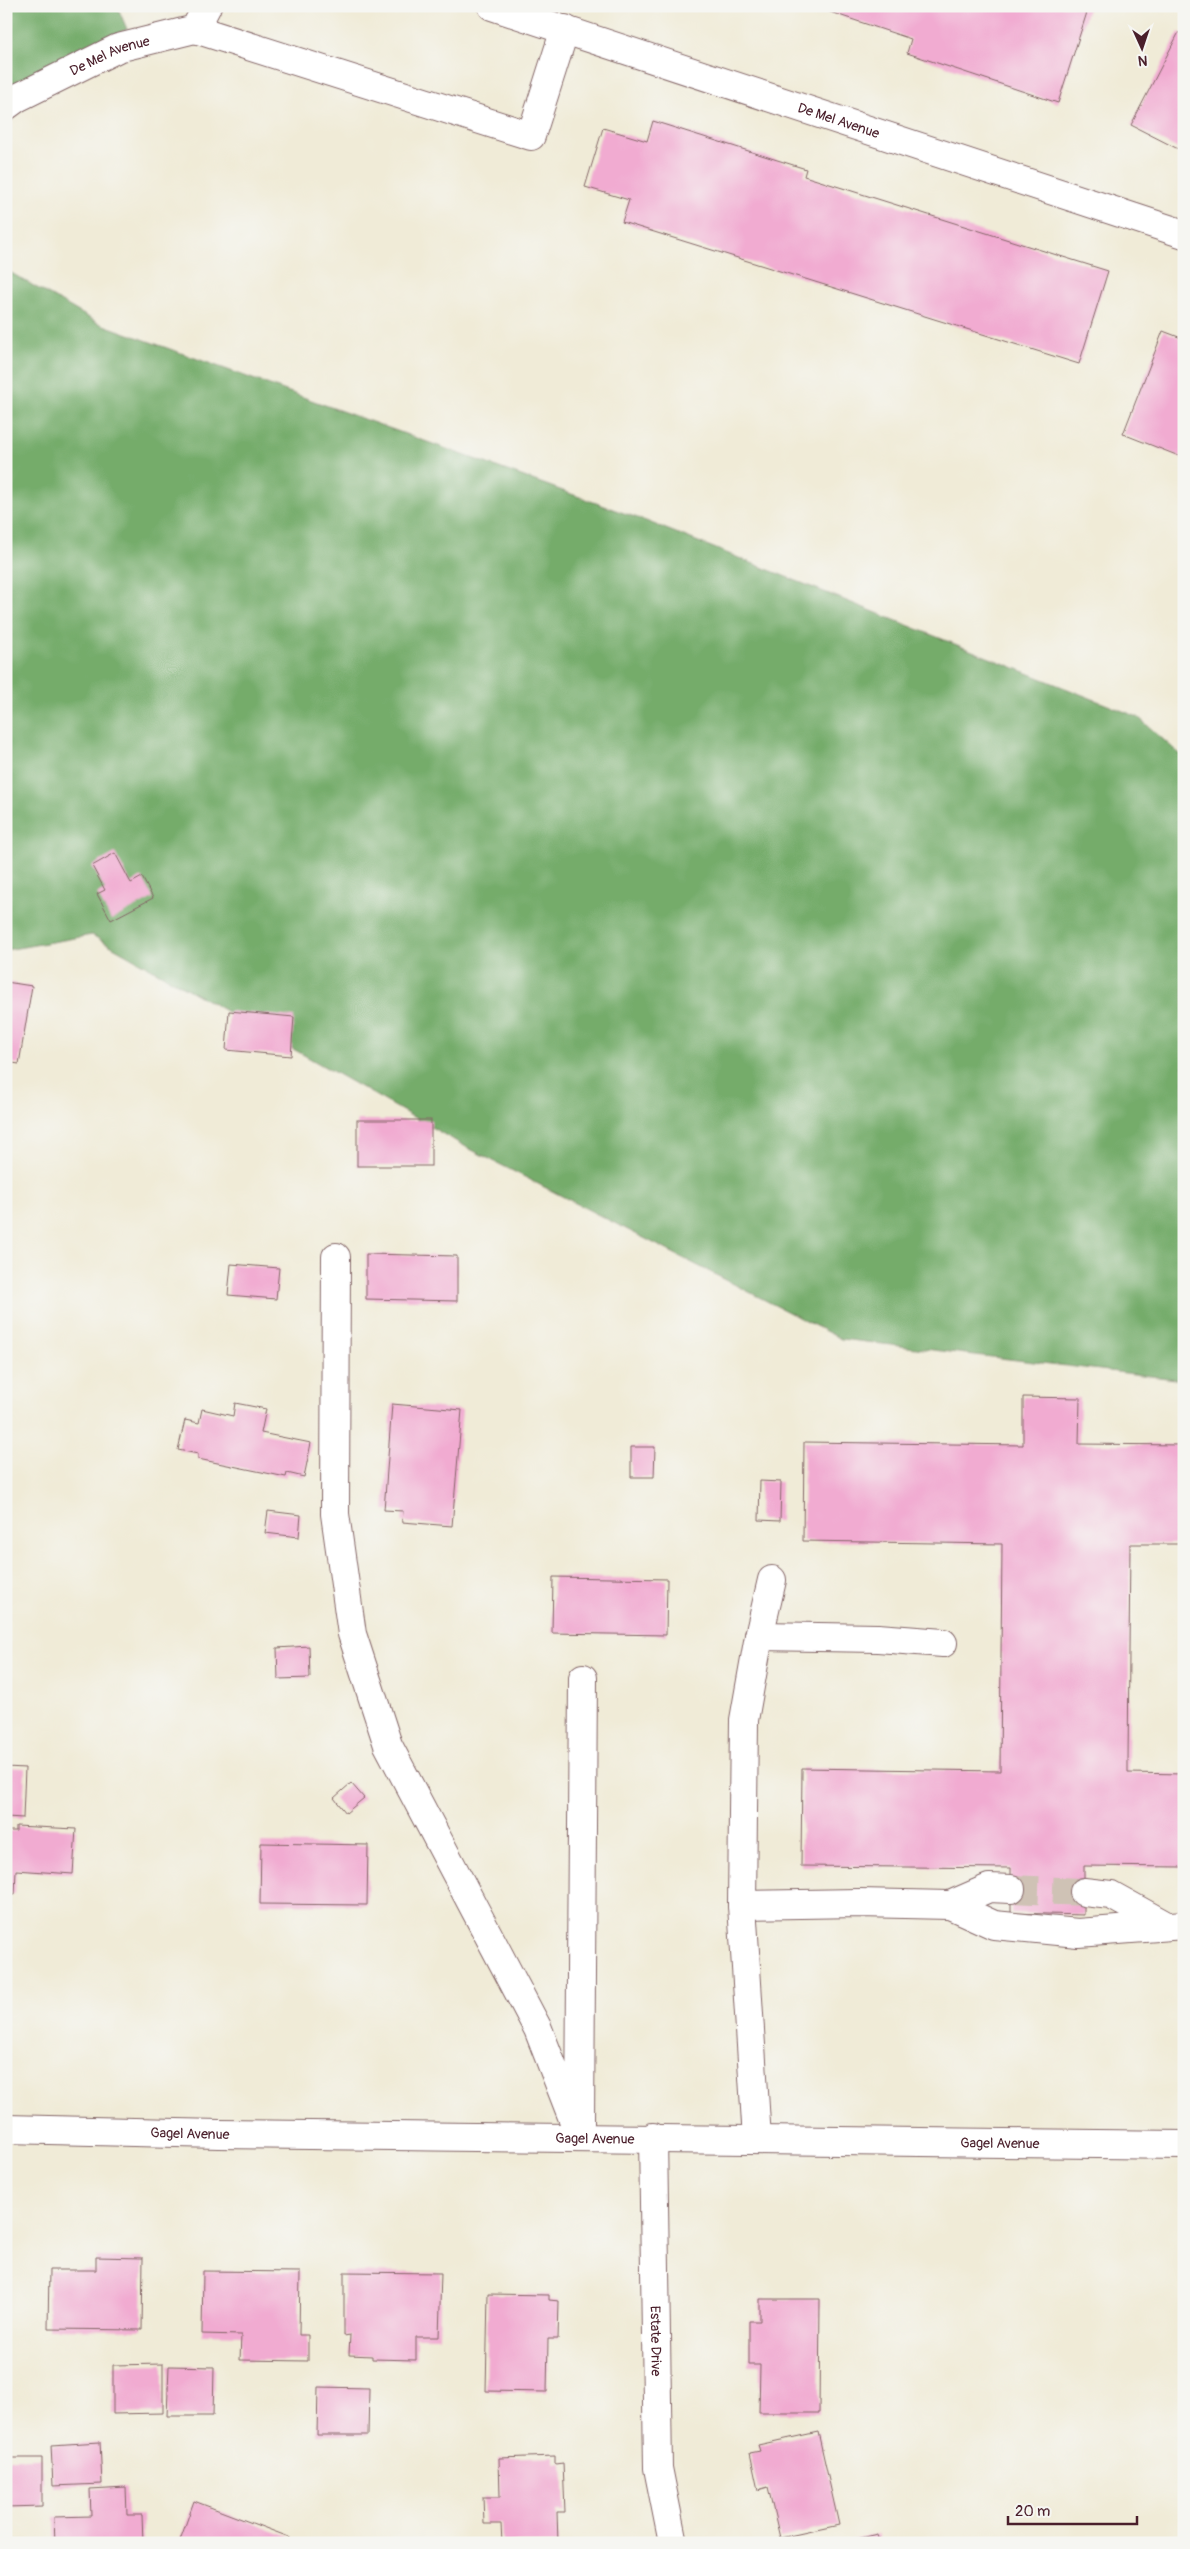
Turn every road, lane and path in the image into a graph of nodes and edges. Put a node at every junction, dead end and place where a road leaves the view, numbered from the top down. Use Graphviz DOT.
graph roads {
  1 [pos="492,6"];
  2 [pos="201,18"];
  3 [pos="565,30"];
  4 [pos="6,106"];
  5 [pos="1184,234"];
  6 [pos="336,1257"];
  7 [pos="772,1580"];
  8 [pos="759,1636"];
  9 [pos="943,1643"];
  10 [pos="583,1678"];
  11 [pos="1011,1889"];
  12 [pos="1084,1892"];
  13 [pos="742,1905"];
  14 [pos="950,1905"];
  15 [pos="1175,1926"];
  16 [pos="6,2129"];
  17 [pos="580,2137"];
  18 [pos="653,2137"];
  19 [pos="757,2139"];
  20 [pos="1184,2144"];
  21 [pos="673,2543"];
  1 -- 3 [label="street, De Mel Avenue"];
  2 -- 3 [label="street"];
  2 -- 4 [label="street, De Mel Avenue"];
  3 -- 5 [label="street, De Mel Avenue"];
  6 -- 17 [label="street"];
  7 -- 8 [label="street"];
  8 -- 9 [label="street"];
  8 -- 13 [label="street"];
  10 -- 17 [label="street"];
  11 -- 14 [label="street"];
  12 -- 15 [label="street"];
  13 -- 14 [label="street"];
  13 -- 19 [label="street"];
  14 -- 15 [label="street"];
  16 -- 17 [label="street, Gagel Avenue"];
  17 -- 18 [label="street, Gagel Avenue"];
  18 -- 19 [label="street, Gagel Avenue"];
  18 -- 21 [label="street, Estate Drive"];
  19 -- 20 [label="street, Gagel Avenue"];
}
